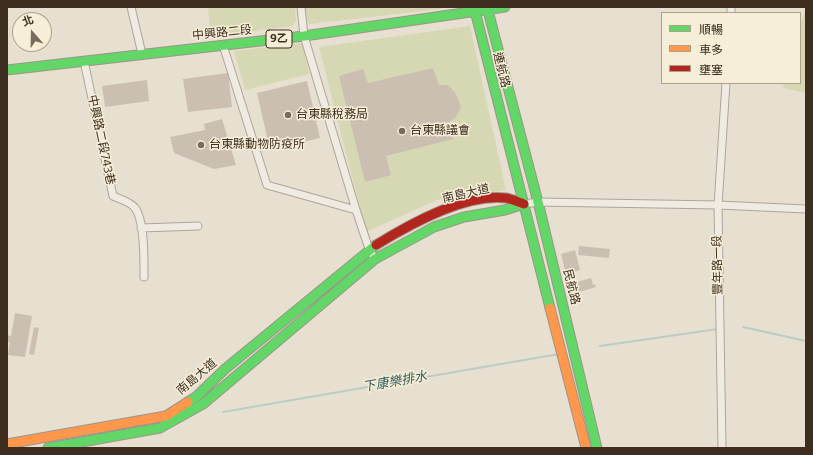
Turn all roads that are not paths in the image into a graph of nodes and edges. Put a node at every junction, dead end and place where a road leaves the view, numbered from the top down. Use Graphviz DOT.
graph roads {
  1 [pos="131,7"];
  2 [pos="301,7"];
  3 [pos="504,7"];
  4 [pos="487,8"];
  5 [pos="474,9"];
  6 [pos="304,36"];
  7 [pos="223,45"];
  8 [pos="142,54"];
  9 [pos="84,61"];
  10 [pos="7,70"];
  11 [pos="726,84"];
  12 [pos="519,134"];
  13 [pos="506,138"];
  14 [pos="538,202"];
  15 [pos="524,204"];
  16 [pos="718,205"];
  17 [pos="806,209"];
  18 [pos="356,210"];
  19 [pos="198,226"];
  20 [pos="141,228"];
  21 [pos="369,249"];
  22 [pos="375,259"];
  23 [pos="144,277"];
  24 [pos="7,444"];
  25 [pos="48,448"];
  26 [pos="586,448"];
  27 [pos="597,448"];
  28 [pos="722,448"];
  1 -- 8 [label="street"];
  2 -- 6 [label="street"];
  3 -- 4 [label="street, 中興路二段 / 9乙"];
  4 -- 5 [label="street, 中興路二段 / 9乙"];
  4 -- 12 [label="street, 連航路"];
  5 -- 6 [label="street, 中興路二段 / 9乙"];
  5 -- 13 [label="street, 連航路"];
  6 -- 7 [label="street, 中興路二段 / 9乙"];
  6 -- 18 [label="street"];
  7 -- 8 [label="street, 中興路二段 / 9乙"];
  7 -- 18 [label="street"];
  8 -- 9 [label="street, 中興路二段 / 9乙"];
  9 -- 10 [label="street, 9乙"];
  9 -- 20 [label="street, 中興路二段743巷"];
  11 -- 16 [label="street, 豐年路一段"];
  12 -- 14 [label="street, 民航路"];
  13 -- 15 [label="street, 民航路"];
  14 -- 15 [label="street"];
  14 -- 16 [label="street"];
  14 -- 27 [label="street, 民航路"];
  15 -- 21 [label="street, 南島大道"];
  15 -- 22 [label="street, 南島大道"];
  15 -- 26 [label="street, 民航路"];
  16 -- 17 [label="street"];
  16 -- 28 [label="street, 豐年路一段"];
  18 -- 21 [label="street"];
  19 -- 20 [label="street"];
  20 -- 23 [label="street, 中興路二段743巷"];
  21 -- 22 [label="street"];
  21 -- 24 [label="street, 南島大道"];
  22 -- 25 [label="street, 南島大道"];
}
